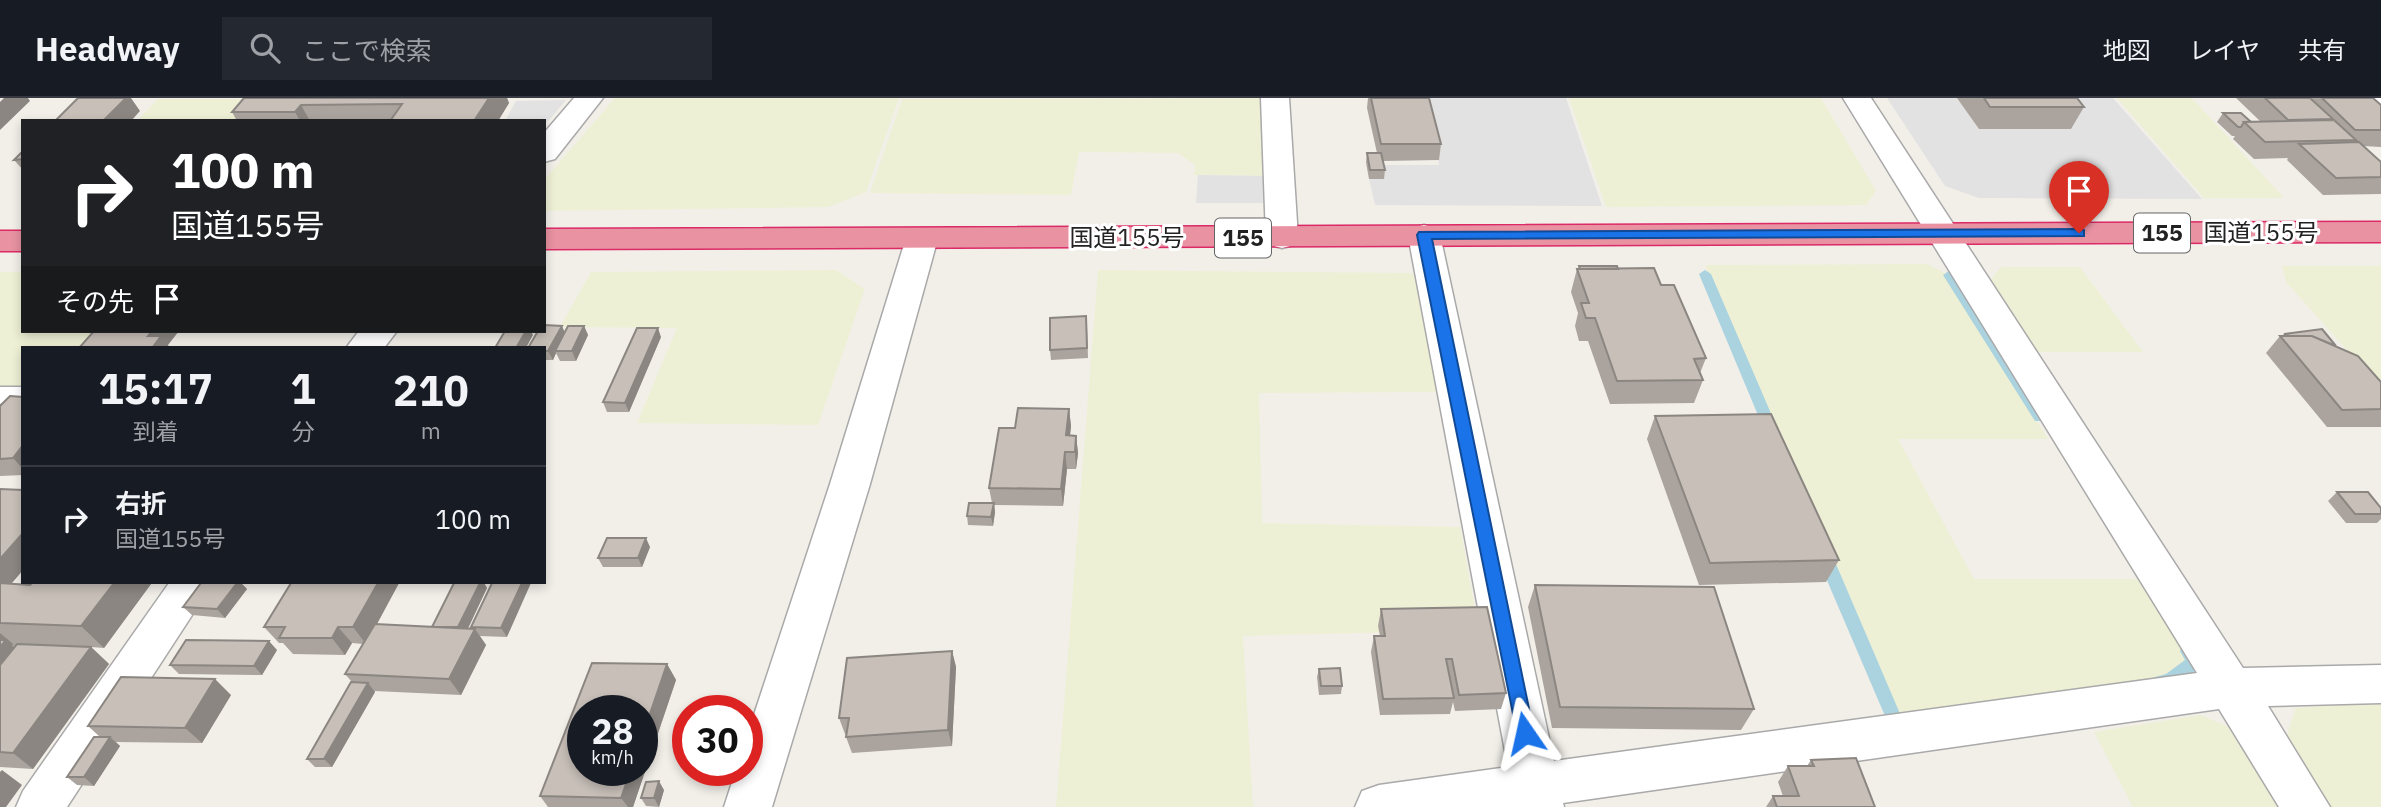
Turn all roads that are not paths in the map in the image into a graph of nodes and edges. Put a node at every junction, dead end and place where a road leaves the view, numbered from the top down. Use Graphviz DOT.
graph roads {
  1 [pos="589,98"];
  2 [pos="1275,98"];
  3 [pos="1857,98"];
  4 [pos="546,151"];
  5 [pos="2381,232"];
  6 [pos="1942,233"];
  7 [pos="1424,235"];
  8 [pos="922,238"];
  9 [pos="1282,238"];
  10 [pos="546,239"];
  11 [pos="0,241"];
  12 [pos="21,241"];
  13 [pos="0,400"];
  14 [pos="21,400"];
  15 [pos="191,584"];
  16 [pos="2381,684"];
  17 [pos="2230,688"];
  18 [pos="1538,796"];
  19 [pos="40,807"];
  20 [pos="748,807"];
  21 [pos="1379,807"];
  22 [pos="2306,807"];
  1 -- 4 [label="street"];
  2 -- 9 [label="street"];
  3 -- 6 [label="street"];
  5 -- 6 [label="highway, 国道155号 / 155"];
  6 -- 7 [label="highway, 国道155号 / 155"];
  6 -- 17 [label="street"];
  7 -- 9 [label="highway, 国道155号 / 155"];
  7 -- 18 [label="street"];
  8 -- 9 [label="highway, 国道155号 / 155"];
  8 -- 10 [label="highway, 国道155号 / 155"];
  8 -- 20 [label="street"];
  11 -- 12 [label="highway"];
  13 -- 14 [label="street"];
  15 -- 19 [label="street"];
  16 -- 17 [label="street"];
  17 -- 18 [label="street"];
  17 -- 22 [label="street"];
  18 -- 21 [label="street"];
}
